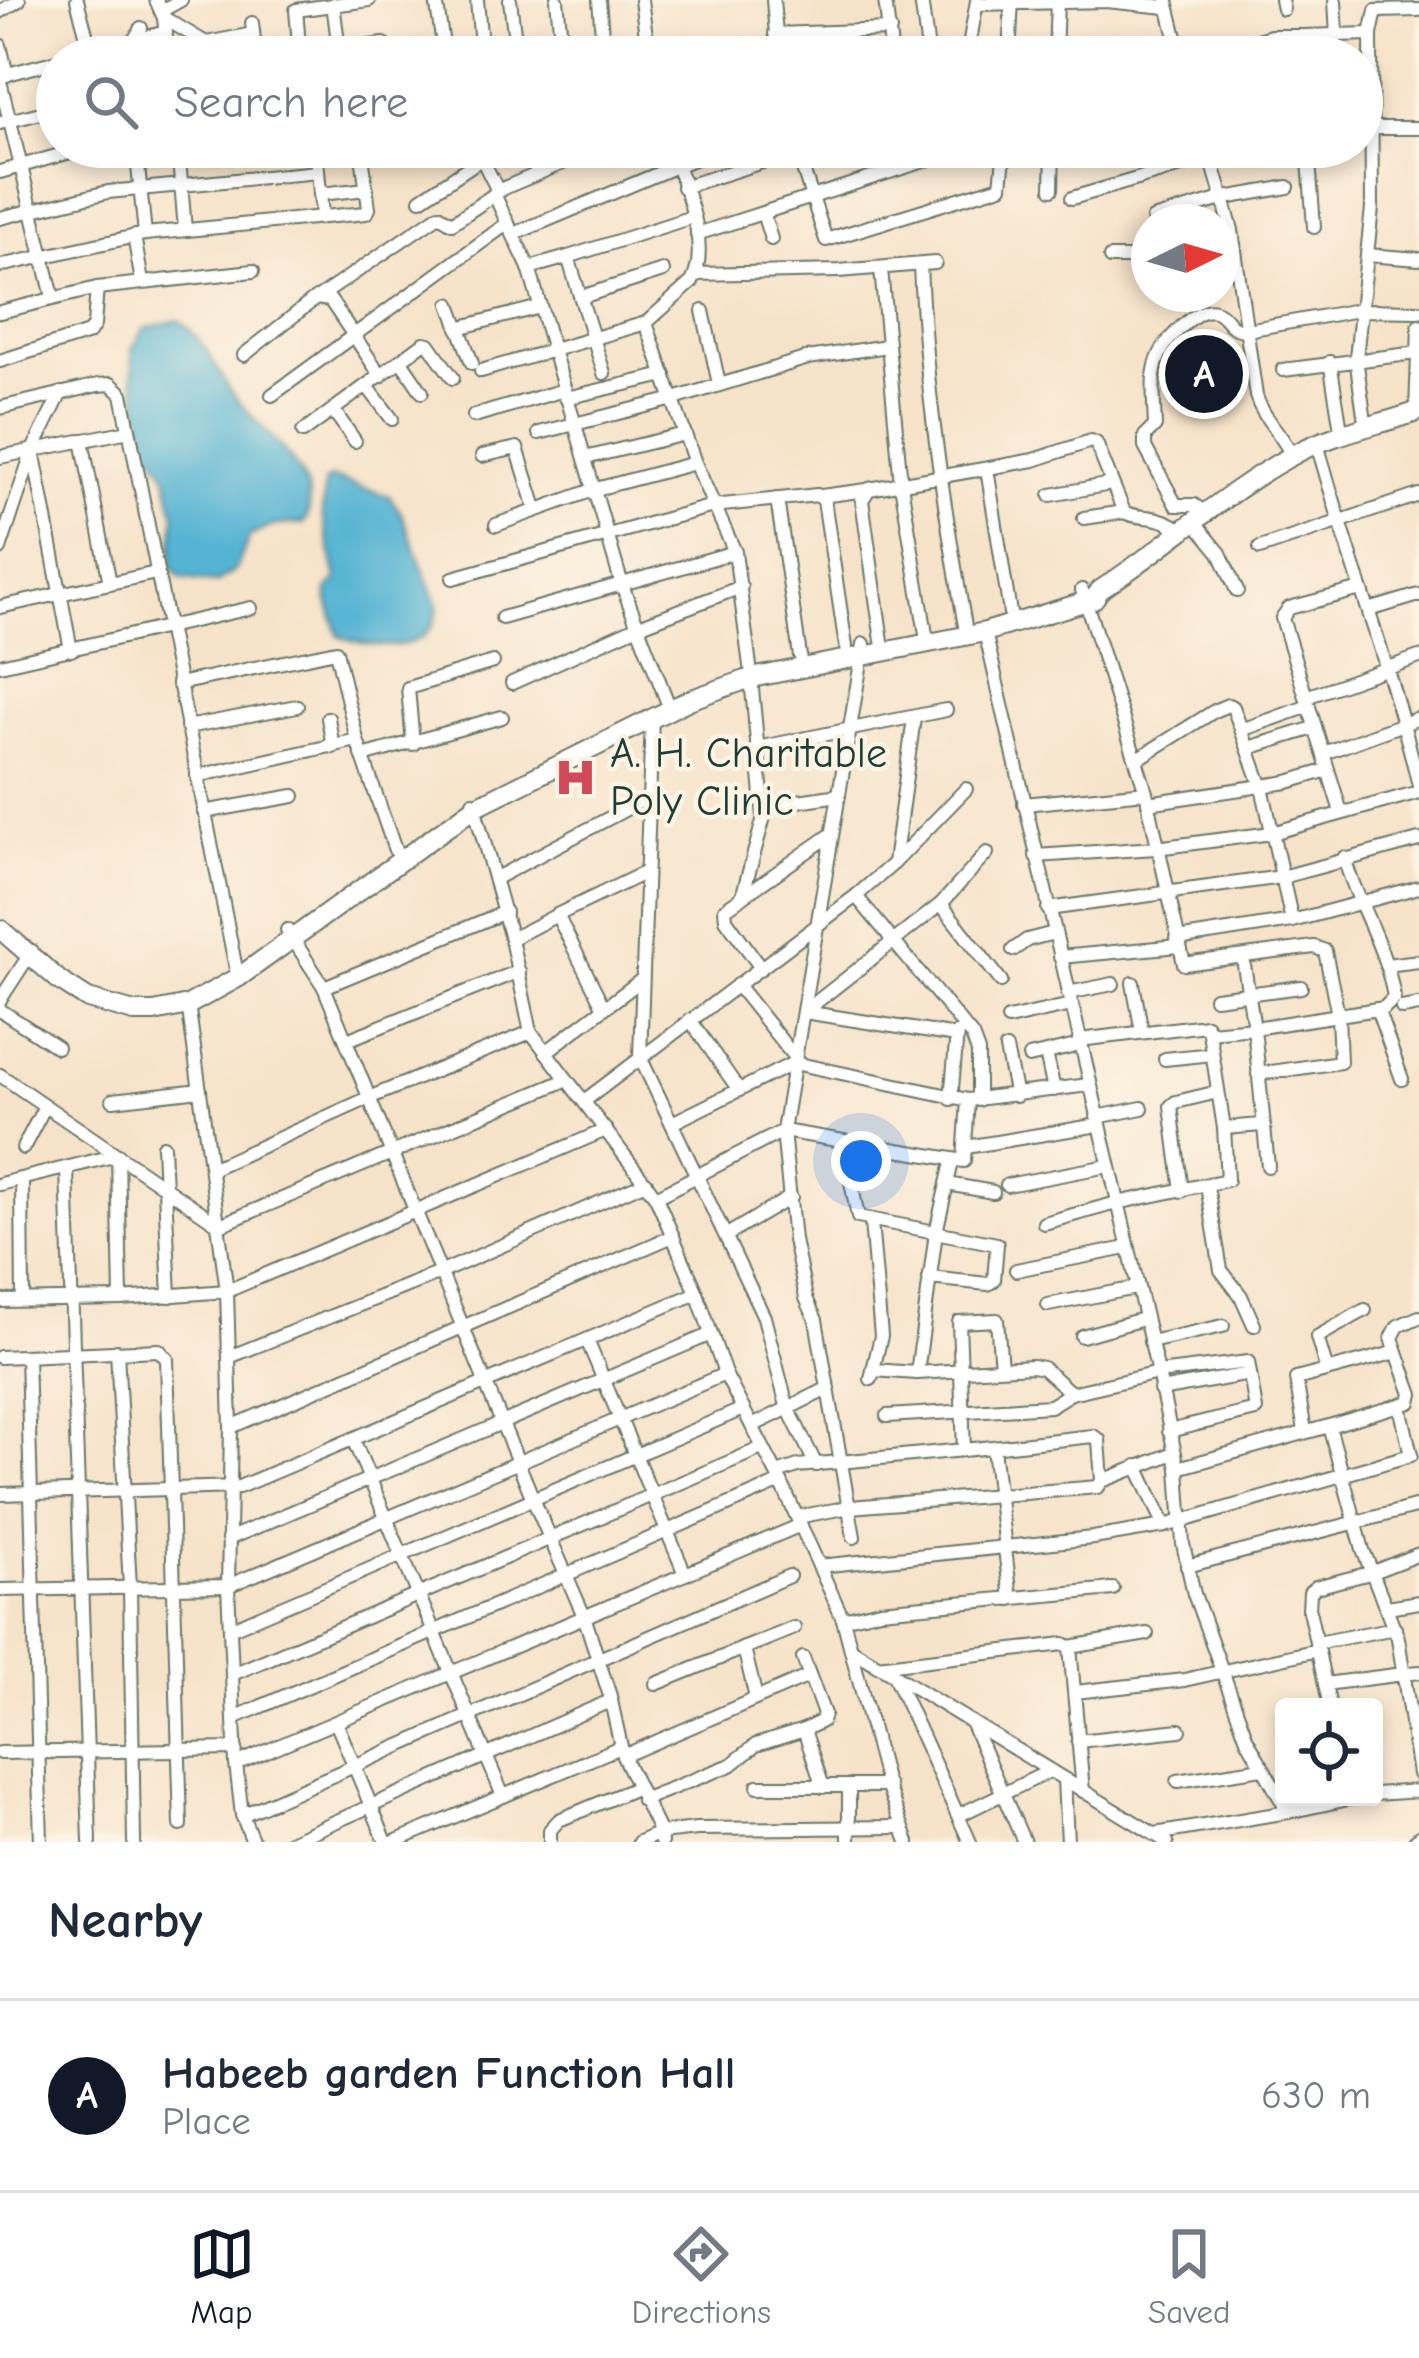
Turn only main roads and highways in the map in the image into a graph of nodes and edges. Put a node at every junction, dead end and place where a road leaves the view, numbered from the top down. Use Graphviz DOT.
graph roads {
  1 [pos="1418,412"];
  2 [pos="1089,594"];
  3 [pos="975,629"];
  4 [pos="863,646"];
  5 [pos="750,672"];
  6 [pos="474,803"];
  7 [pos="0,914"];
  8 [pos="0,929"];
  9 [pos="290,934"];
  10 [pos="32,952"];
  11 [pos="188,1001"];
  1 -- 2 [label="highway"];
  2 -- 3 [label="highway"];
  2 -- 3 [label="highway"];
  3 -- 4 [label="highway"];
  3 -- 4 [label="highway"];
  4 -- 5 [label="highway"];
  4 -- 5 [label="highway"];
  5 -- 6 [label="highway"];
  6 -- 9 [label="highway"];
  6 -- 9 [label="highway"];
  7 -- 10 [label="highway"];
  8 -- 10 [label="highway"];
  9 -- 11 [label="highway"];
  9 -- 11 [label="highway"];
  10 -- 11 [label="highway"];
}
